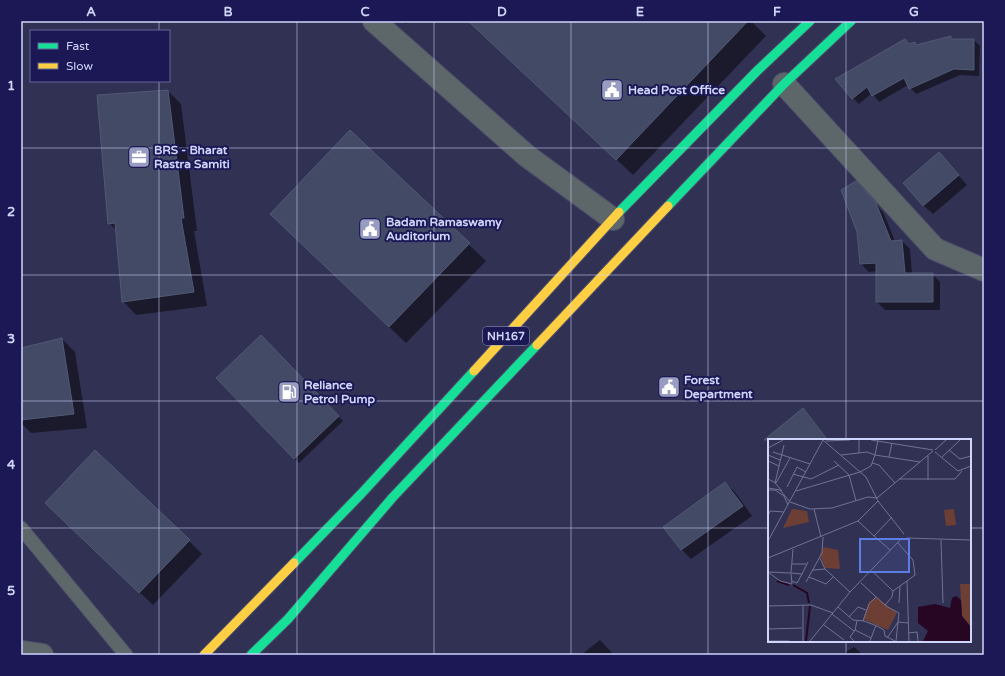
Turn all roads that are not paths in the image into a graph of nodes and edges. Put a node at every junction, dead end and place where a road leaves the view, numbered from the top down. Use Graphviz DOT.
graph roads {
  1 [pos="374,21"];
  2 [pos="810,21"];
  3 [pos="851,21"];
  4 [pos="784,84"];
  5 [pos="613,219"];
  6 [pos="984,270"];
  7 [pos="21,528"];
  8 [pos="21,652"];
  9 [pos="42,655"];
  10 [pos="126,655"];
  11 [pos="204,655"];
  12 [pos="251,655"];
  1 -- 5 [label="street"];
  2 -- 5 [label="highway, NH167"];
  3 -- 4 [label="highway, NH167"];
  4 -- 6 [label="street"];
  4 -- 12 [label="highway, NH167"];
  5 -- 11 [label="highway, NH167"];
  7 -- 10 [label="lane"];
  8 -- 9 [label="street"];
}
